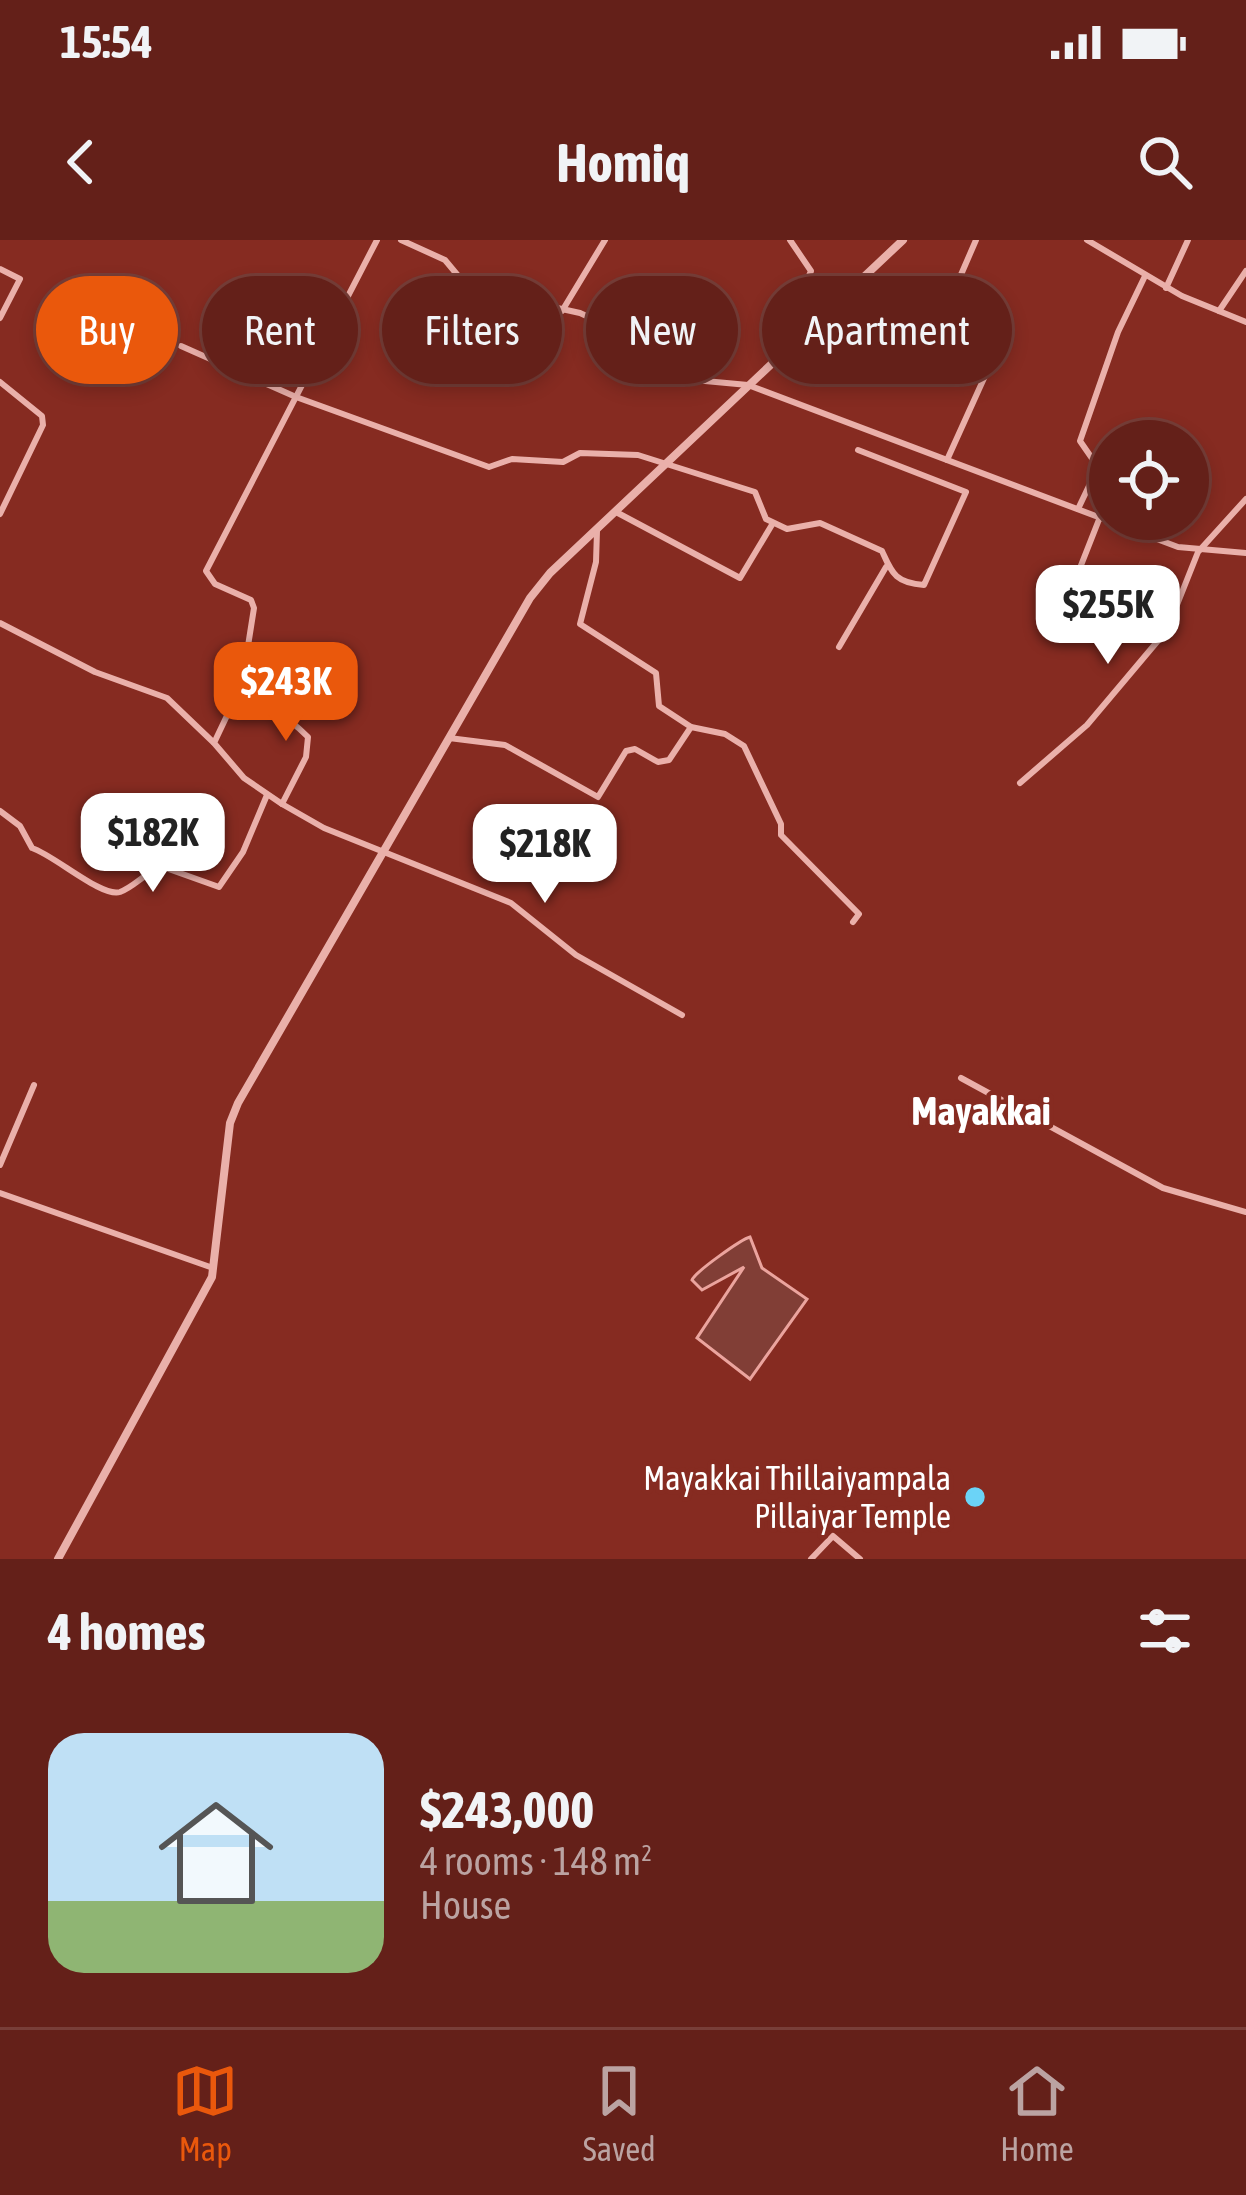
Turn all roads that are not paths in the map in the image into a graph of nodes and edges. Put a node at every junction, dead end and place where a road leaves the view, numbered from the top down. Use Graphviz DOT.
graph roads {
  1 [pos="377,240"];
  2 [pos="401,240"];
  3 [pos="434,240"];
  4 [pos="605,240"];
  5 [pos="790,240"];
  6 [pos="903,240"];
  7 [pos="976,240"];
  8 [pos="1088,240"];
  9 [pos="1188,240"];
  10 [pos="429,251"];
  11 [pos="0,269"];
  12 [pos="1246,271"];
  13 [pos="463,276"];
  14 [pos="809,276"];
  15 [pos="864,276"];
  16 [pos="1145,276"];
  17 [pos="1166,288"];
  18 [pos="562,311"];
  19 [pos="1219,311"];
  20 [pos="0,318"];
  21 [pos="1246,322"];
  22 [pos="181,346"];
  23 [pos="762,372"];
  24 [pos="0,382"];
  25 [pos="748,385"];
  26 [pos="296,397"];
  27 [pos="858,450"];
  28 [pos="947,460"];
  29 [pos="669,462"];
  30 [pos="1246,500"];
  31 [pos="1078,509"];
  32 [pos="616,512"];
  33 [pos="1089,513"];
  34 [pos="0,514"];
  35 [pos="773,523"];
  36 [pos="597,531"];
  37 [pos="1091,540"];
  38 [pos="1164,540"];
  39 [pos="1198,552"];
  40 [pos="1246,553"];
  41 [pos="886,567"];
  42 [pos="1065,606"];
  43 [pos="0,623"];
  44 [pos="839,647"];
  45 [pos="235,705"];
  46 [pos="691,727"];
  47 [pos="448,738"];
  48 [pos="214,743"];
  49 [pos="1020,783"];
  50 [pos="267,794"];
  51 [pos="282,804"];
  52 [pos="0,811"];
  53 [pos="382,849"];
  54 [pos="854,922"];
  55 [pos="682,1015"];
  56 [pos="962,1078"];
  57 [pos="34,1084"];
  58 [pos="0,1165"];
  59 [pos="0,1192"];
  60 [pos="1246,1212"];
  61 [pos="213,1268"];
  62 [pos="58,1559"];
  63 [pos="811,1559"];
  64 [pos="860,1559"];
  1 -- 26 [label="street"];
  2 -- 10 [label="street"];
  3 -- 10 [label="street"];
  4 -- 18 [label="street"];
  5 -- 14 [label="street"];
  6 -- 15 [label="street"];
  7 -- 28 [label="street"];
  8 -- 16 [label="street"];
  9 -- 17 [label="street"];
  10 -- 13 [label="street"];
  11 -- 20 [label="street"];
  12 -- 19 [label="street"];
  16 -- 17 [label="street"];
  16 -- 31 [label="street"];
  17 -- 19 [label="street"];
  18 -- 25 [label="street"];
  19 -- 21 [label="street"];
  22 -- 26 [label="street"];
  23 -- 25 [label="street"];
  24 -- 34 [label="street"];
  25 -- 28 [label="street"];
  25 -- 29 [label="street"];
  26 -- 29 [label="street"];
  26 -- 45 [label="street"];
  27 -- 41 [label="street"];
  28 -- 31 [label="street"];
  29 -- 32 [label="street"];
  29 -- 35 [label="street"];
  30 -- 39 [label="street"];
  31 -- 33 [label="street"];
  32 -- 35 [label="street"];
  32 -- 36 [label="street"];
  35 -- 41 [label="street"];
  36 -- 46 [label="street"];
  36 -- 47 [label="street"];
  37 -- 42 [label="street"];
  38 -- 39 [label="street"];
  39 -- 40 [label="street"];
  39 -- 49 [label="street"];
  41 -- 44 [label="street"];
  43 -- 48 [label="street"];
  45 -- 48 [label="street"];
  45 -- 51 [label="street"];
  46 -- 47 [label="street"];
  46 -- 54 [label="street"];
  47 -- 53 [label="street"];
  48 -- 50 [label="street"];
  50 -- 51 [label="street"];
  50 -- 52 [label="street"];
  51 -- 53 [label="street"];
  53 -- 55 [label="street"];
  53 -- 61 [label="street"];
  56 -- 60 [label="street"];
  57 -- 58 [label="street"];
  59 -- 61 [label="street"];
  61 -- 62 [label="street"];
  63 -- 64 [label="street"];
}
